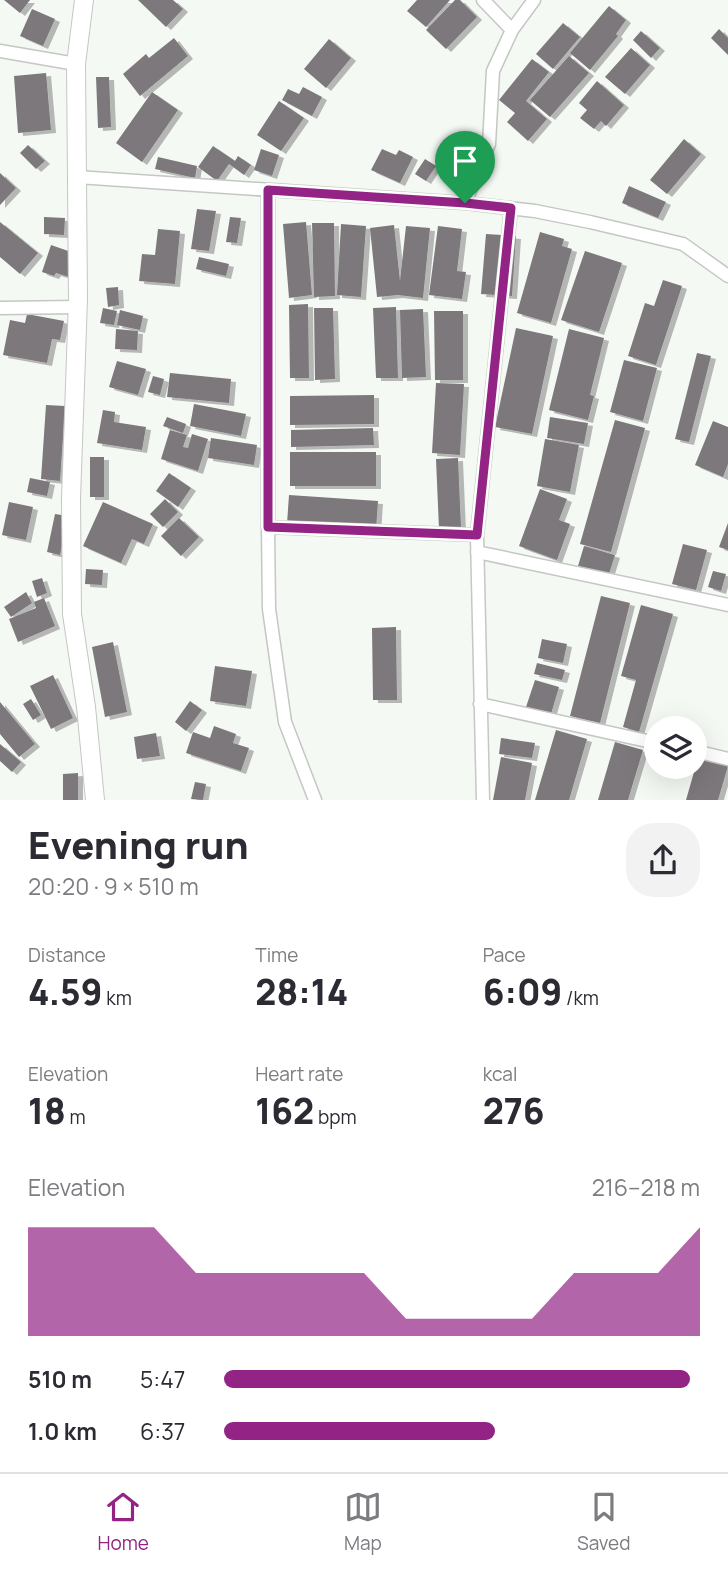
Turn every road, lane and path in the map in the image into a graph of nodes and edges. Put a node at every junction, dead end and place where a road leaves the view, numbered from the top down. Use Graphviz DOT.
graph roads {
  1 [pos="84,0"];
  2 [pos="483,0"];
  3 [pos="534,0"];
  4 [pos="512,30"];
  5 [pos="0,51"];
  6 [pos="76,64"];
  7 [pos="77,177"];
  8 [pos="268,190"];
  9 [pos="465,203"];
  10 [pos="511,208"];
  11 [pos="728,276"];
  12 [pos="77,307"];
  13 [pos="0,308"];
  14 [pos="268,527"];
  15 [pos="477,535"];
  16 [pos="477,552"];
  17 [pos="728,605"];
  18 [pos="480,704"];
  19 [pos="644,740"];
  20 [pos="707,754"];
  21 [pos="728,759"];
  22 [pos="95,800"];
  23 [pos="316,800"];
  24 [pos="483,800"];
  1 -- 6 [label="street"];
  2 -- 4 [label="street"];
  3 -- 4 [label="street"];
  4 -- 9 [label="street"];
  5 -- 6 [label="street"];
  6 -- 7 [label="street"];
  7 -- 8 [label="street"];
  7 -- 12 [label="street"];
  8 -- 9 [label="street"];
  8 -- 14 [label="street"];
  9 -- 10 [label="street"];
  10 -- 11 [label="street"];
  10 -- 15 [label="street"];
  12 -- 13 [label="street"];
  12 -- 22 [label="street"];
  14 -- 15 [label="street"];
  14 -- 23 [label="street"];
  15 -- 16 [label="street"];
  16 -- 17 [label="street"];
  16 -- 18 [label="street"];
  18 -- 19 [label="street"];
  18 -- 24 [label="street"];
  20 -- 21 [label="street"];
}
